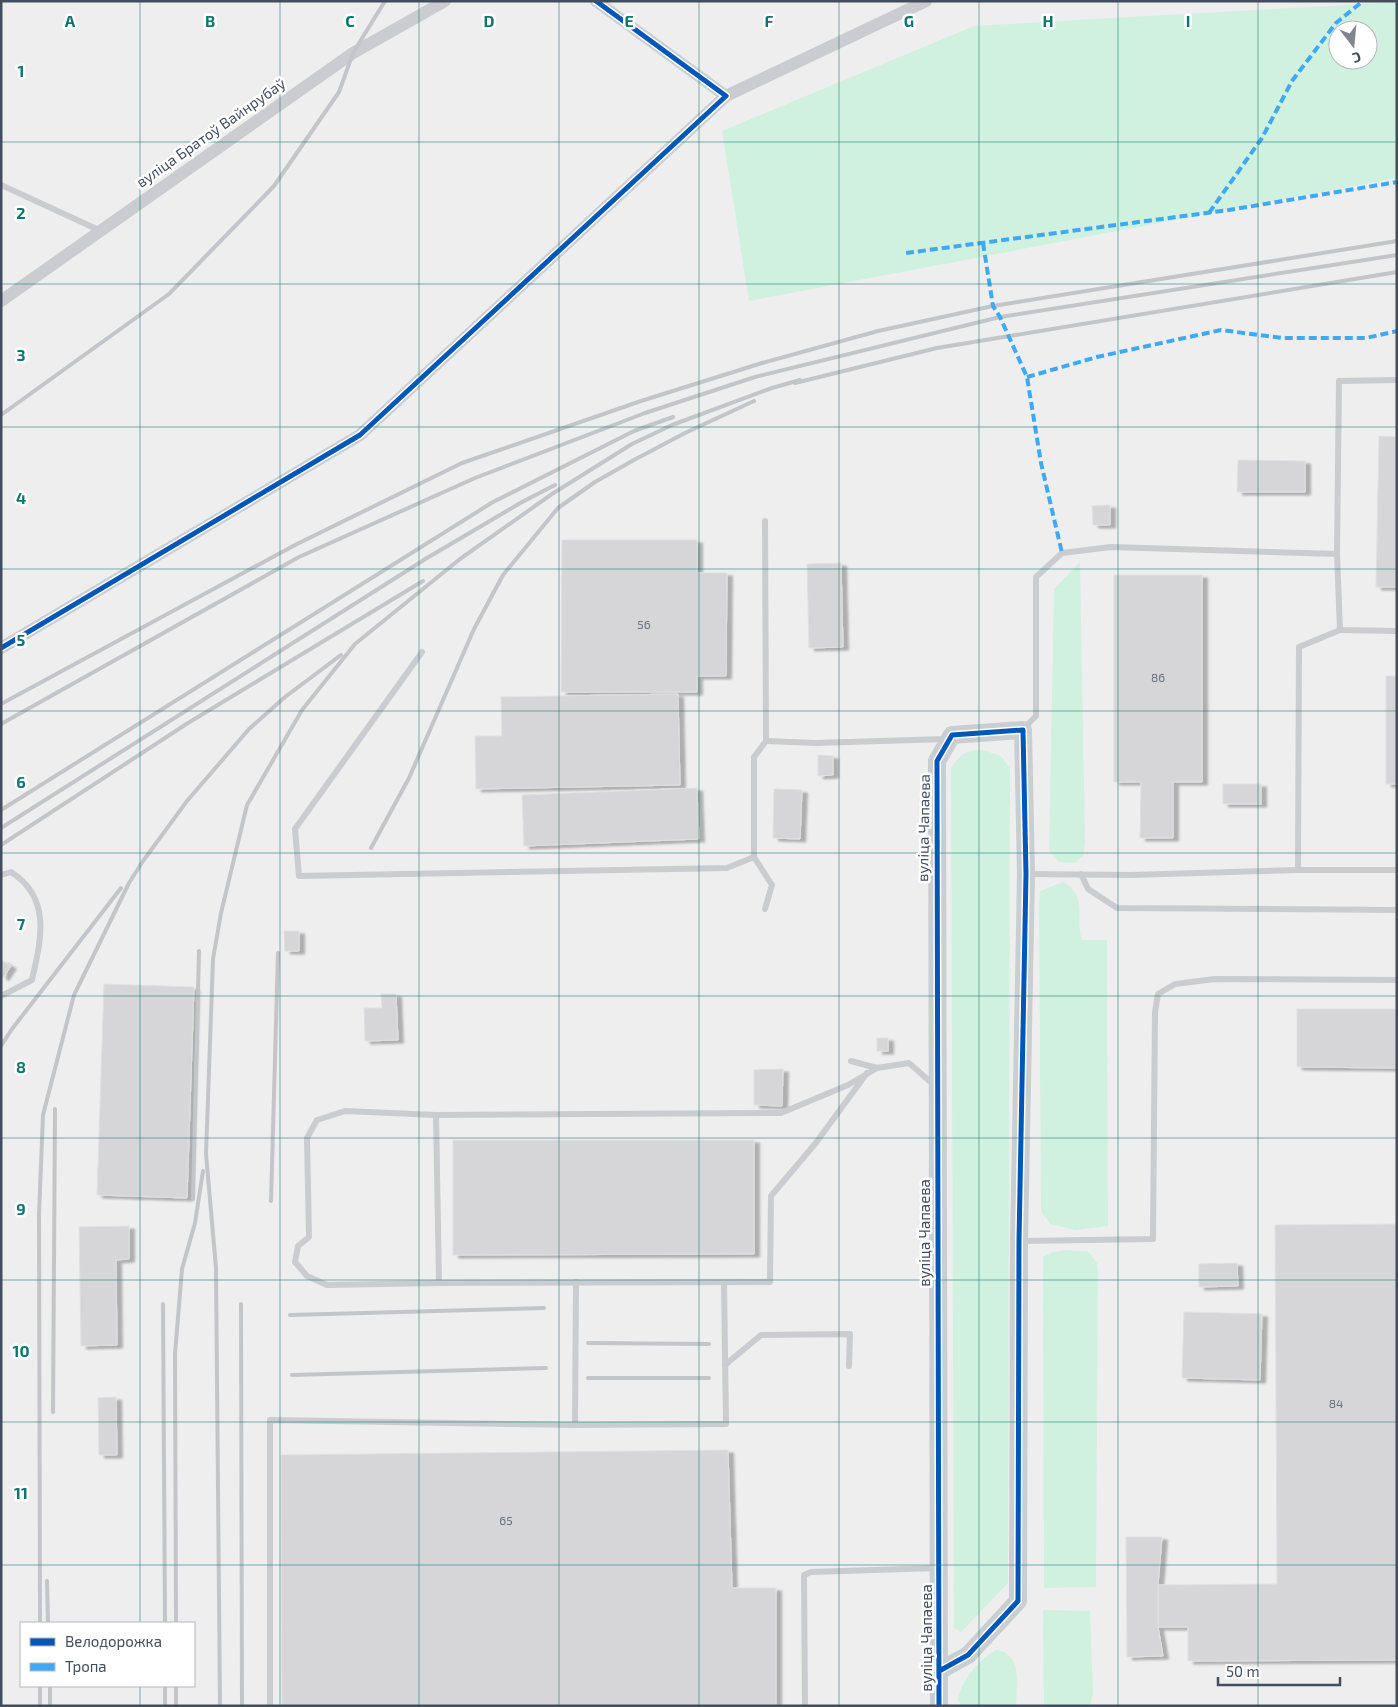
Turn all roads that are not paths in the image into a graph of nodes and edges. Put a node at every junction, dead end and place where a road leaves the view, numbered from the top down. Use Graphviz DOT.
graph roads {
  1 [pos="445,1"];
  2 [pos="596,1"];
  3 [pos="926,1"];
  4 [pos="726,96"];
  5 [pos="1,185"];
  6 [pos="101,231"];
  7 [pos="1,301"];
  8 [pos="1397,380"];
  9 [pos="765,521"];
  10 [pos="1337,554"];
  11 [pos="1340,630"];
  12 [pos="1397,631"];
  13 [pos="1,648"];
  14 [pos="422,652"];
  15 [pos="1023,730"];
  16 [pos="949,739"];
  17 [pos="766,742"];
  18 [pos="754,857"];
  19 [pos="1298,870"];
  20 [pos="1397,870"];
  21 [pos="1026,874"];
  22 [pos="1081,874"];
  23 [pos="1,875"];
  24 [pos="765,909"];
  25 [pos="1397,910"];
  26 [pos="1397,980"];
  27 [pos="1,996"];
  28 [pos="851,1061"];
  29 [pos="877,1068"];
  30 [pos="867,1074"];
  31 [pos="937,1087"];
  32 [pos="436,1115"];
  33 [pos="1020,1242"];
  34 [pos="576,1282"];
  35 [pos="724,1282"];
  36 [pos="439,1283"];
  37 [pos="725,1365"];
  38 [pos="849,1366"];
  39 [pos="575,1425"];
  40 [pos="939,1568"];
  41 [pos="940,1670"];
  42 [pos="270,1706"];
  43 [pos="805,1706"];
  44 [pos="939,1706"];
  1 -- 6 [label="street, вуліца Братоў Вайнрубаў"];
  2 -- 4 [label="street"];
  3 -- 4 [label="street"];
  4 -- 13 [label="street"];
  5 -- 6 [label="lane"];
  6 -- 7 [label="street, вуліца Братоў Вайнрубаў"];
  8 -- 10 [label="lane"];
  9 -- 17 [label="lane"];
  10 -- 11 [label="lane"];
  10 -- 15 [label="lane"];
  11 -- 12 [label="lane"];
  11 -- 19 [label="lane"];
  14 -- 18 [label="lane"];
  15 -- 16 [label="street"];
  15 -- 21 [label="street"];
  16 -- 17 [label="lane"];
  16 -- 31 [label="street, вуліца Чапаева"];
  17 -- 18 [label="lane"];
  18 -- 24 [label="lane"];
  19 -- 20 [label="lane"];
  19 -- 22 [label="lane"];
  21 -- 22 [label="lane"];
  21 -- 33 [label="street"];
  22 -- 25 [label="lane"];
  23 -- 27 [label="lane"];
  26 -- 33 [label="lane"];
  28 -- 29 [label="lane"];
  29 -- 30 [label="lane"];
  29 -- 31 [label="lane"];
  30 -- 32 [label="lane"];
  30 -- 35 [label="lane"];
  31 -- 40 [label="street, вуліца Чапаева"];
  32 -- 36 [label="lane"];
  32 -- 36 [label="lane"];
  33 -- 41 [label="street"];
  34 -- 35 [label="lane"];
  34 -- 36 [label="lane"];
  34 -- 39 [label="lane"];
  35 -- 37 [label="lane"];
  37 -- 38 [label="lane"];
  37 -- 39 [label="lane"];
  39 -- 42 [label="lane"];
  40 -- 41 [label="street, вуліца Чапаева"];
  40 -- 43 [label="lane"];
  41 -- 44 [label="street, вуліца Чапаева"];
}
